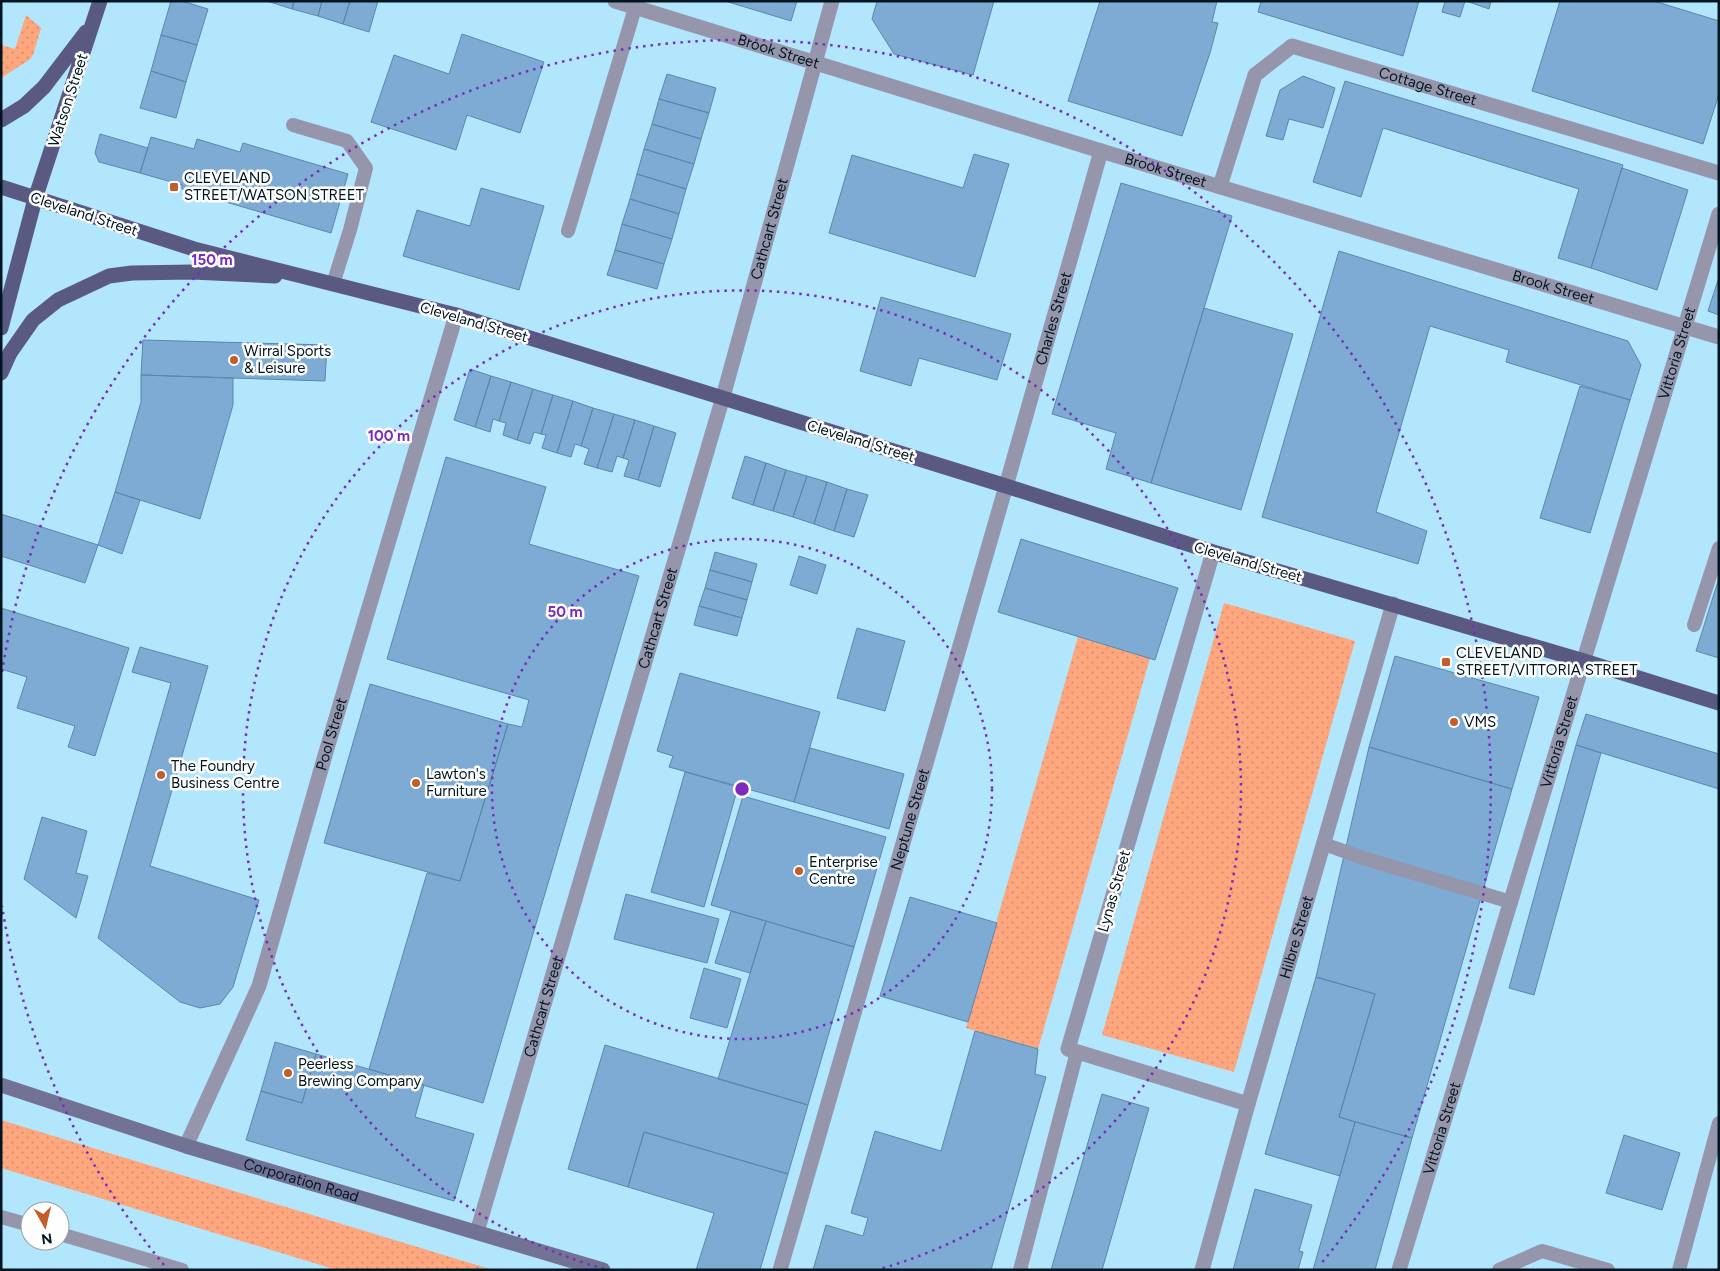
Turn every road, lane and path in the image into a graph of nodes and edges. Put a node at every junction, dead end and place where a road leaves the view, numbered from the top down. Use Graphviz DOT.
graph roads {
  1 [pos="100,1"];
  2 [pos="615,1"];
  3 [pos="832,1"];
  4 [pos="635,8"];
  5 [pos="93,22"];
  6 [pos="814,62"];
  7 [pos="1,120"];
  8 [pos="293,125"];
  9 [pos="1101,151"];
  10 [pos="1719,173"];
  11 [pos="1220,186"];
  12 [pos="1,187"];
  13 [pos="35,199"];
  14 [pos="1719,214"];
  15 [pos="568,231"];
  16 [pos="306,277"];
  17 [pos="333,284"];
  18 [pos="456,315"];
  19 [pos="1685,326"];
  20 [pos="1,328"];
  21 [pos="1719,337"];
  22 [pos="1,373"];
  23 [pos="723,397"];
  24 [pos="1006,486"];
  25 [pos="1719,548"];
  26 [pos="1213,552"];
  27 [pos="1393,604"];
  28 [pos="1694,626"];
  29 [pos="1584,661"];
  30 [pos="1719,704"];
  31 [pos="1324,844"];
  32 [pos="1511,902"];
  33 [pos="1077,1052"];
  34 [pos="1,1085"];
  35 [pos="1248,1104"];
  36 [pos="1719,1123"];
  37 [pos="186,1146"];
  38 [pos="1,1216"];
  39 [pos="20,1222"];
  40 [pos="477,1232"];
  41 [pos="70,1237"];
  42 [pos="182,1270"];
  43 [pos="603,1270"];
  44 [pos="780,1270"];
  45 [pos="1020,1270"];
  46 [pos="1202,1270"];
  47 [pos="1399,1270"];
  48 [pos="1499,1270"];
  49 [pos="1608,1270"];
  50 [pos="1679,1270"];
  1 -- 5 [label="main road, Watson Street"];
  2 -- 4 [label="street, Brook Street"];
  3 -- 6 [label="street, Cathcart Street"];
  4 -- 6 [label="street, Brook Street"];
  4 -- 15 [label="lane"];
  5 -- 7 [label="main road"];
  5 -- 13 [label="main road, Watson Street"];
  6 -- 9 [label="street, Brook Street"];
  6 -- 23 [label="street, Cathcart Street"];
  8 -- 17 [label="lane"];
  9 -- 11 [label="street, Brook Street"];
  9 -- 24 [label="street, Charles Street"];
  10 -- 11 [label="street, Cottage Street"];
  11 -- 19 [label="street, Brook Street"];
  12 -- 13 [label="main road, Cleveland Street"];
  13 -- 16 [label="main road, Cleveland Street"];
  13 -- 20 [label="main road, Watson Street"];
  14 -- 19 [label="street, Vittoria Street"];
  16 -- 17 [label="main road, Cleveland Street"];
  16 -- 22 [label="main road"];
  17 -- 18 [label="main road, Cleveland Street"];
  18 -- 23 [label="main road, Cleveland Street"];
  18 -- 37 [label="street, Pool Street"];
  19 -- 21 [label="street, Brook Street"];
  19 -- 29 [label="street, Vittoria Street"];
  23 -- 24 [label="main road, Cleveland Street"];
  23 -- 40 [label="street, Cathcart Street"];
  24 -- 26 [label="main road, Cleveland Street"];
  24 -- 44 [label="street, Neptune Street"];
  25 -- 28 [label="lane"];
  26 -- 27 [label="main road, Cleveland Street"];
  26 -- 33 [label="street, Lynas Street"];
  27 -- 29 [label="main road, Cleveland Street"];
  27 -- 31 [label="street, Hilbre Street"];
  29 -- 30 [label="main road, Cleveland Street"];
  29 -- 32 [label="street, Vittoria Street"];
  31 -- 32 [label="lane"];
  31 -- 35 [label="street, Hilbre Street"];
  32 -- 47 [label="street, Vittoria Street"];
  33 -- 35 [label="street"];
  33 -- 45 [label="lane"];
  34 -- 37 [label="main road, Corporation Road"];
  35 -- 46 [label="street, Hilbre Street"];
  36 -- 50 [label="lane"];
  37 -- 40 [label="main road, Corporation Road"];
  38 -- 39 [label="lane"];
  40 -- 43 [label="main road, Corporation Road"];
  41 -- 42 [label="lane"];
  48 -- 49 [label="lane"];
}
